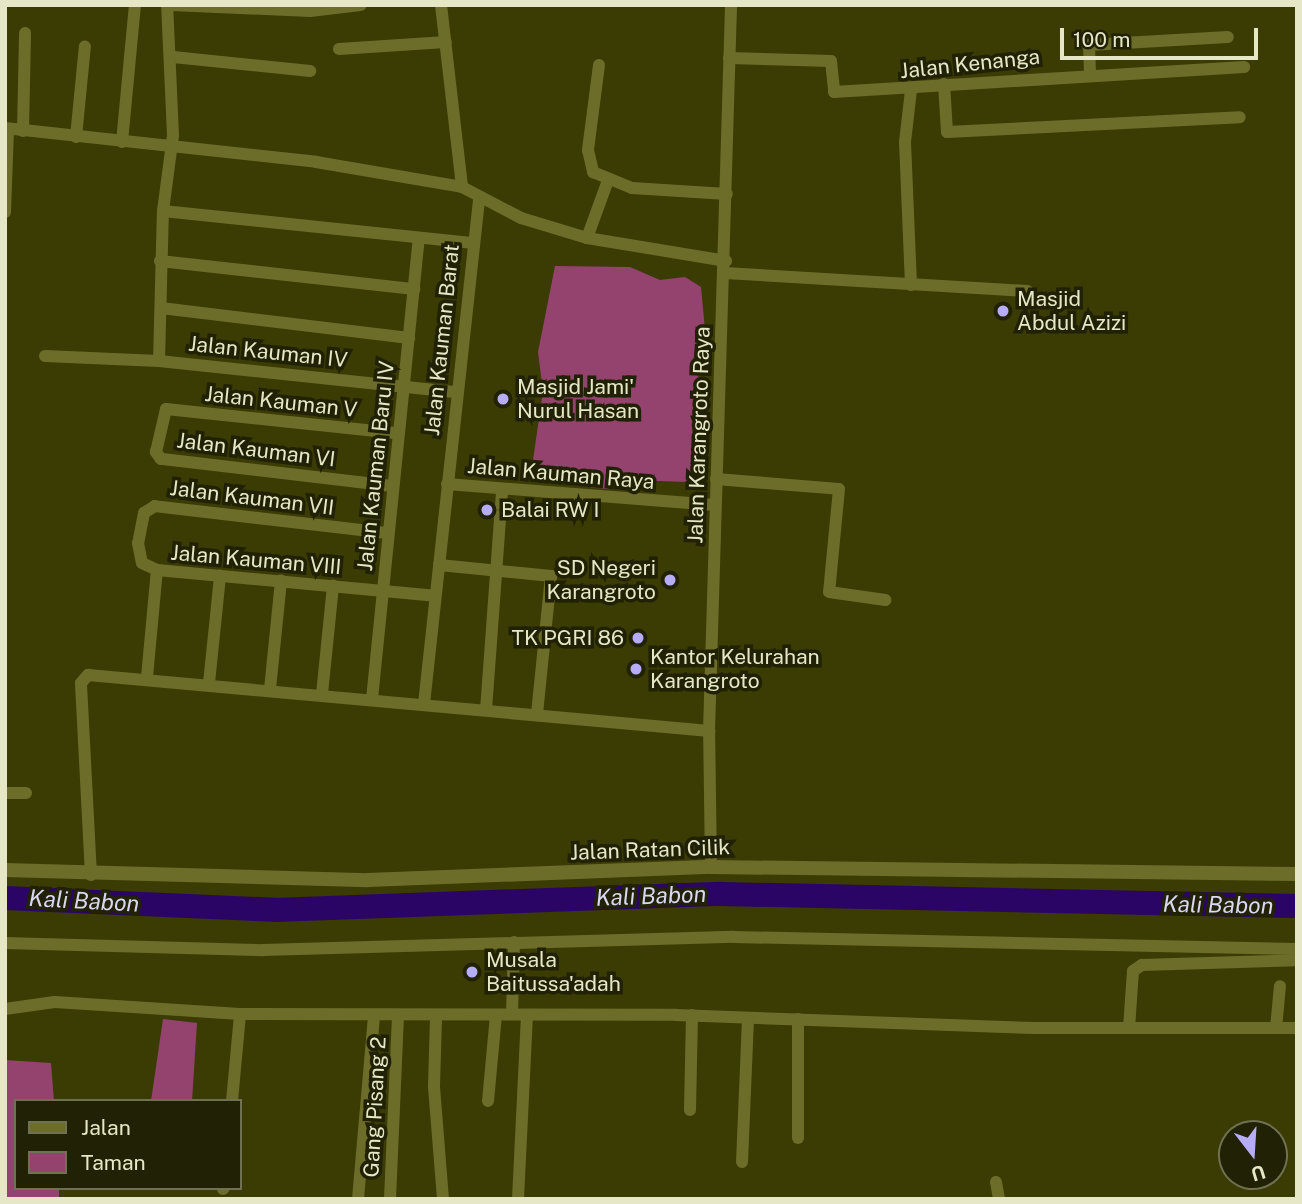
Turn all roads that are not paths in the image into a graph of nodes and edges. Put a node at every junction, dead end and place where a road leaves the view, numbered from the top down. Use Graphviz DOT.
graph roads {
  1 [pos="134,5"];
  2 [pos="169,5"];
  3 [pos="360,5"];
  4 [pos="440,5"];
  5 [pos="731,5"];
  6 [pos="26,33"];
  7 [pos="1228,37"];
  8 [pos="446,43"];
  9 [pos="85,46"];
  10 [pos="340,49"];
  11 [pos="173,57"];
  12 [pos="729,58"];
  13 [pos="599,65"];
  14 [pos="1244,67"];
  15 [pos="310,71"];
  16 [pos="1090,73"];
  17 [pos="944,84"];
  18 [pos="911,90"];
  19 [pos="1240,117"];
  20 [pos="7,129"];
  21 [pos="23,131"];
  22 [pos="76,137"];
  23 [pos="122,142"];
  24 [pos="172,146"];
  25 [pos="607,183"];
  26 [pos="462,187"];
  27 [pos="727,194"];
  28 [pos="479,200"];
  29 [pos="163,211"];
  30 [pos="5,212"];
  31 [pos="419,238"];
  32 [pos="587,238"];
  33 [pos="471,243"];
  34 [pos="160,261"];
  35 [pos="725,267"];
  36 [pos="911,285"];
  37 [pos="414,289"];
  38 [pos="1027,291"];
  39 [pos="161,308"];
  40 [pos="409,338"];
  41 [pos="45,356"];
  42 [pos="159,361"];
  43 [pos="401,384"];
  44 [pos="456,392"];
  45 [pos="395,433"];
  46 [pos="157,457"];
  47 [pos="716,479"];
  48 [pos="447,484"];
  49 [pos="392,486"];
  50 [pos="502,490"];
  51 [pos="715,505"];
  52 [pos="387,533"];
  53 [pos="439,565"];
  54 [pos="158,570"];
  55 [pos="496,570"];
  56 [pos="220,576"];
  57 [pos="281,581"];
  58 [pos="333,586"];
  59 [pos="383,591"];
  60 [pos="435,596"];
  61 [pos="885,600"];
  62 [pos="147,677"];
  63 [pos="209,683"];
  64 [pos="270,689"];
  65 [pos="323,694"];
  66 [pos="372,699"];
  67 [pos="424,704"];
  68 [pos="486,710"];
  69 [pos="537,715"];
  70 [pos="709,731"];
  71 [pos="5,793"];
  72 [pos="26,793"];
  73 [pos="711,867"];
  74 [pos="5,870"];
  75 [pos="91,874"];
  76 [pos="1297,874"];
  77 [pos="514,942"];
  78 [pos="5,943"];
  79 [pos="1297,949"];
  80 [pos="1297,960"];
  81 [pos="1280,986"];
  82 [pos="5,1009"];
  83 [pos="240,1014"];
  84 [pos="512,1014"];
  85 [pos="527,1014"];
  86 [pos="496,1015"];
  87 [pos="692,1015"];
  88 [pos="374,1016"];
  89 [pos="398,1016"];
  90 [pos="748,1017"];
  91 [pos="436,1018"];
  92 [pos="798,1019"];
  93 [pos="1129,1028"];
  94 [pos="1276,1028"];
  95 [pos="1297,1028"];
  96 [pos="232,1099"];
  97 [pos="488,1101"];
  98 [pos="690,1110"];
  99 [pos="798,1138"];
  100 [pos="742,1162"];
  101 [pos="996,1182"];
  102 [pos="358,1199"];
  103 [pos="390,1199"];
  104 [pos="443,1199"];
  105 [pos="518,1199"];
  106 [pos="999,1199"];
  1 -- 23 [label="street"];
  2 -- 3 [label="street"];
  2 -- 11 [label="street"];
  4 -- 8 [label="street"];
  5 -- 12 [label="street, Jalan Karangroto Raya"];
  6 -- 21 [label="street"];
  7 -- 16 [label="street"];
  8 -- 10 [label="street"];
  8 -- 26 [label="street"];
  9 -- 22 [label="street"];
  11 -- 15 [label="street"];
  11 -- 24 [label="street"];
  12 -- 18 [label="street, Jalan Kenanga"];
  12 -- 27 [label="street, Jalan Karangroto Raya"];
  13 -- 25 [label="street"];
  14 -- 16 [label="street, Jalan Kenanga"];
  16 -- 17 [label="street, Jalan Kenanga"];
  17 -- 18 [label="street, Jalan Kenanga"];
  17 -- 19 [label="street"];
  18 -- 36 [label="street"];
  20 -- 21 [label="street"];
  20 -- 30 [label="street"];
  21 -- 22 [label="street"];
  22 -- 23 [label="street"];
  23 -- 24 [label="street"];
  24 -- 26 [label="street"];
  24 -- 29 [label="street"];
  25 -- 27 [label="street"];
  25 -- 32 [label="street"];
  26 -- 28 [label="street"];
  27 -- 35 [label="street, Jalan Karangroto Raya"];
  28 -- 32 [label="street"];
  28 -- 33 [label="street, Jalan Kauman Barat"];
  29 -- 31 [label="street"];
  29 -- 34 [label="street"];
  31 -- 33 [label="street"];
  31 -- 37 [label="street, Jalan Kauman Baru IV"];
  32 -- 35 [label="street"];
  33 -- 44 [label="street, Jalan Kauman Barat"];
  34 -- 37 [label="street"];
  34 -- 39 [label="street"];
  35 -- 36 [label="street"];
  35 -- 47 [label="street, Jalan Karangroto Raya"];
  36 -- 38 [label="street"];
  37 -- 40 [label="street, Jalan Kauman Baru IV"];
  39 -- 40 [label="street"];
  39 -- 42 [label="street"];
  40 -- 43 [label="street, Jalan Kauman Baru IV"];
  41 -- 42 [label="street, Jalan Kauman IV"];
  42 -- 43 [label="street, Jalan Kauman IV"];
  43 -- 44 [label="street, Jalan Kauman IV"];
  43 -- 45 [label="street, Jalan Kauman Baru IV"];
  44 -- 48 [label="street, Jalan Kauman Barat"];
  45 -- 46 [label="street, Jalan Kauman V"];
  45 -- 49 [label="street, Jalan Kauman Baru IV"];
  46 -- 49 [label="street, Jalan Kauman VI"];
  47 -- 51 [label="street, Jalan Karangroto Raya"];
  47 -- 61 [label="street"];
  48 -- 50 [label="street, Jalan Kauman Raya"];
  48 -- 53 [label="street, Jalan Kauman Barat"];
  49 -- 52 [label="street, Jalan Kauman Baru IV"];
  50 -- 51 [label="street, Jalan Kauman Raya"];
  50 -- 55 [label="street"];
  51 -- 70 [label="street, Jalan Karangroto Raya"];
  52 -- 54 [label="street, Jalan Kauman VII"];
  52 -- 59 [label="street, Jalan Kauman Baru IV"];
  53 -- 55 [label="street"];
  53 -- 60 [label="street, Jalan Kauman Barat"];
  54 -- 56 [label="street, Jalan Kauman VIII"];
  54 -- 62 [label="street"];
  55 -- 68 [label="street"];
  55 -- 69 [label="street"];
  56 -- 57 [label="street, Jalan Kauman VIII"];
  56 -- 63 [label="street"];
  57 -- 58 [label="street, Jalan Kauman VIII"];
  57 -- 64 [label="street"];
  58 -- 59 [label="street, Jalan Kauman VIII"];
  58 -- 65 [label="street"];
  59 -- 60 [label="street, Jalan Kauman VIII"];
  59 -- 66 [label="street, Jalan Kauman Baru IV"];
  60 -- 67 [label="street, Jalan Kauman Barat"];
  62 -- 63 [label="street"];
  62 -- 75 [label="street"];
  63 -- 64 [label="street"];
  64 -- 65 [label="street"];
  65 -- 66 [label="street"];
  66 -- 67 [label="street"];
  67 -- 68 [label="street"];
  68 -- 69 [label="street"];
  69 -- 70 [label="street"];
  70 -- 73 [label="street, Jalan Karangroto Raya"];
  71 -- 72 [label="street"];
  73 -- 75 [label="street, Jalan Ratan Cilik"];
  73 -- 76 [label="street, Jalan Ratan Cilik"];
  74 -- 75 [label="street, Jalan Ratan Cilik"];
  77 -- 78 [label="street"];
  77 -- 79 [label="street"];
  77 -- 84 [label="street"];
  80 -- 93 [label="street"];
  81 -- 94 [label="street"];
  82 -- 83 [label="street"];
  83 -- 88 [label="street"];
  83 -- 96 [label="street"];
  84 -- 85 [label="street"];
  84 -- 86 [label="street"];
  85 -- 87 [label="street"];
  85 -- 105 [label="street"];
  86 -- 91 [label="street"];
  86 -- 97 [label="street"];
  87 -- 90 [label="street"];
  87 -- 98 [label="street"];
  88 -- 89 [label="street"];
  88 -- 102 [label="street"];
  89 -- 91 [label="street"];
  89 -- 103 [label="street, Gang Pisang 2"];
  90 -- 92 [label="street"];
  90 -- 100 [label="street"];
  91 -- 104 [label="street"];
  92 -- 93 [label="street"];
  92 -- 99 [label="street"];
  93 -- 94 [label="street"];
  94 -- 95 [label="street"];
  101 -- 106 [label="street"];
}
